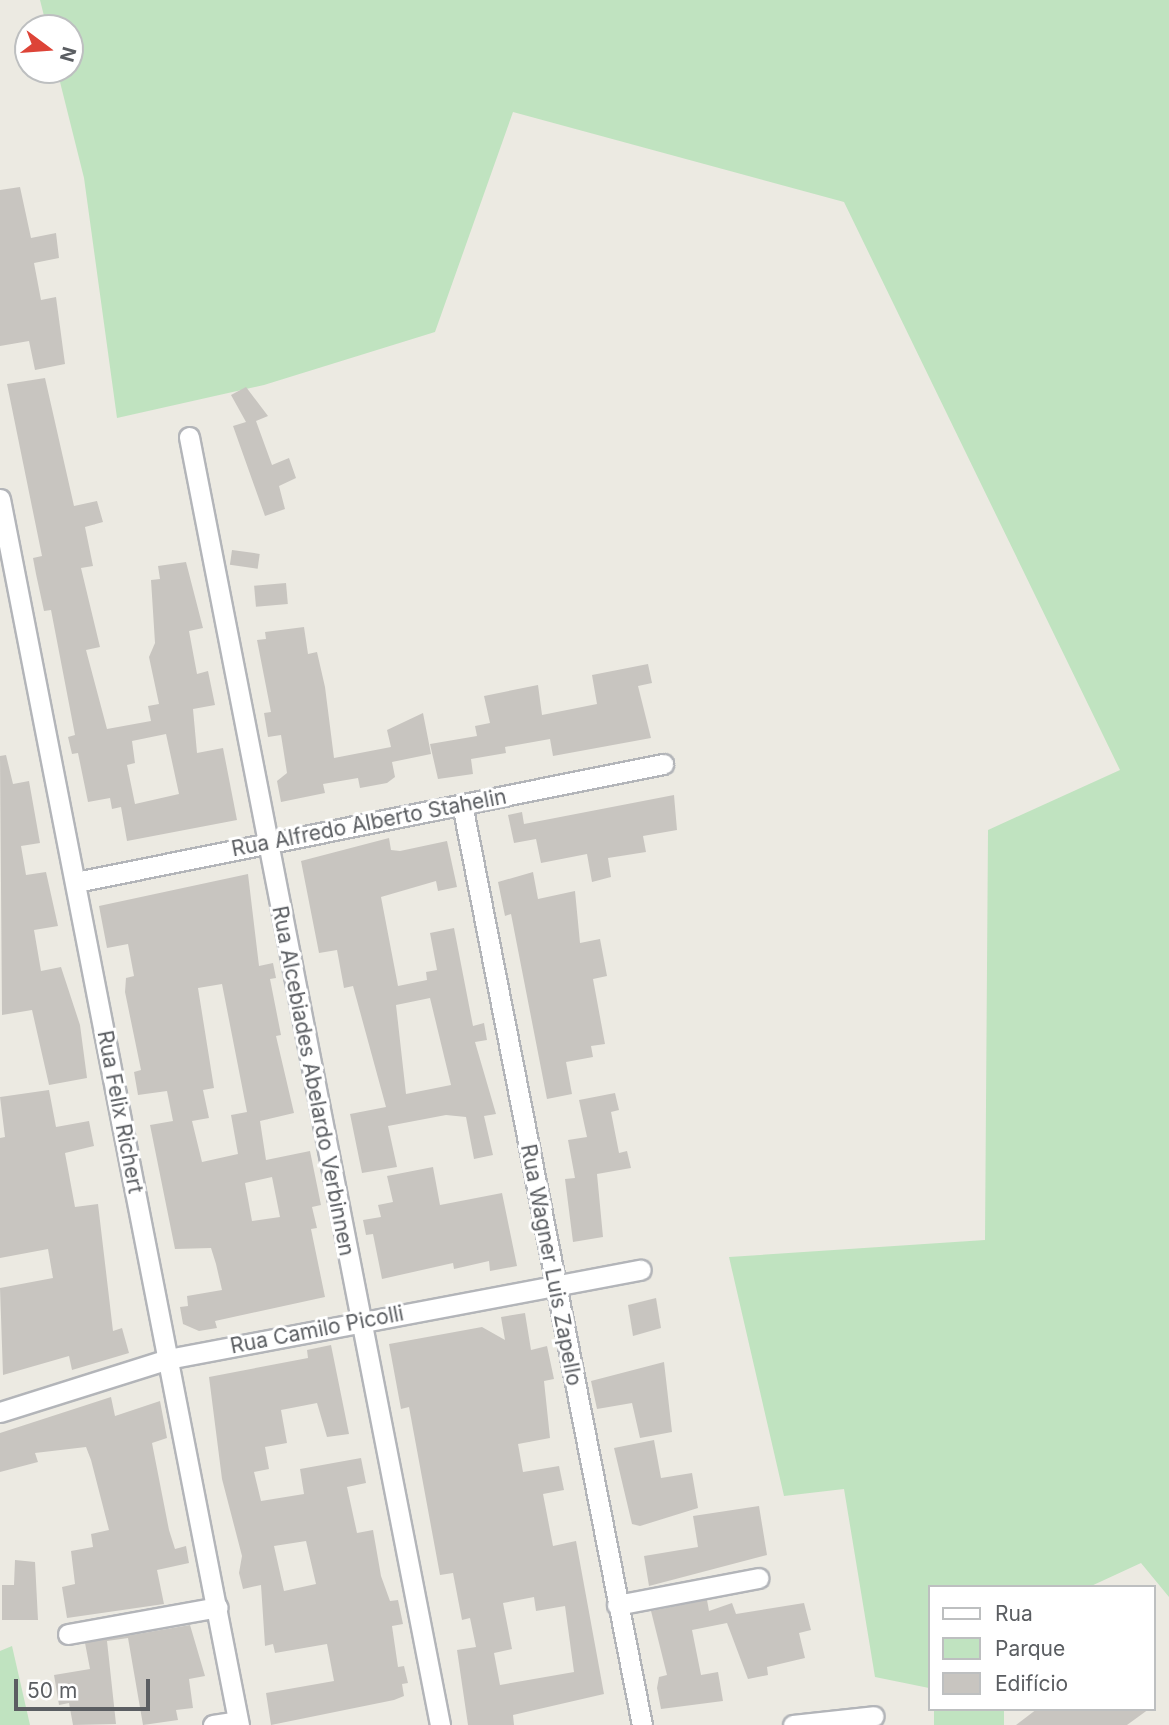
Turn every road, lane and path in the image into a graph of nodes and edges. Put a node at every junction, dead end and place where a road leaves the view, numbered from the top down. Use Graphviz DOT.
graph roads {
  1 [pos="189,437"];
  2 [pos="0,499"];
  3 [pos="663,764"];
  4 [pos="462,804"];
  5 [pos="267,844"];
  6 [pos="76,881"];
  7 [pos="640,1270"];
  8 [pos="555,1286"];
  9 [pos="359,1321"];
  10 [pos="168,1359"];
  11 [pos="0,1412"];
  12 [pos="758,1578"];
  13 [pos="617,1605"];
  14 [pos="218,1607"];
  15 [pos="68,1634"];
  16 [pos="873,1716"];
  17 [pos="239,1723"];
  18 [pos="213,1725"];
  19 [pos="440,1725"];
  20 [pos="642,1725"];
  21 [pos="793,1725"];
  1 -- 5 [label="street, Rua Alcebiades Abelardo Verbinnen"];
  2 -- 6 [label="street, Rua Felix Richert"];
  3 -- 4 [label="street, Rua Alfredo Alberto Stahelin"];
  4 -- 5 [label="street, Rua Alfredo Alberto Stahelin"];
  4 -- 8 [label="street, Rua Wagner Luis Zapello"];
  5 -- 6 [label="street, Rua Alfredo Alberto Stahelin"];
  5 -- 9 [label="street, Rua Alcebiades Abelardo Verbinnen"];
  6 -- 10 [label="street, Rua Felix Richert"];
  7 -- 8 [label="street, Rua Camilo Picolli"];
  8 -- 9 [label="street, Rua Camilo Picolli"];
  8 -- 13 [label="street, Rua Wagner Luis Zapello"];
  9 -- 10 [label="street, Rua Camilo Picolli"];
  9 -- 19 [label="street, Rua Alcebiades Abelardo Verbinnen"];
  10 -- 11 [label="street, Rua Camilo Picolli"];
  10 -- 14 [label="street, Rua Felix Richert"];
  12 -- 13 [label="street"];
  13 -- 20 [label="street, Rua Wagner Luis Zapello"];
  14 -- 15 [label="street"];
  14 -- 17 [label="street, Rua Felix Richert"];
  16 -- 21 [label="street"];
  17 -- 18 [label="street"];
}
